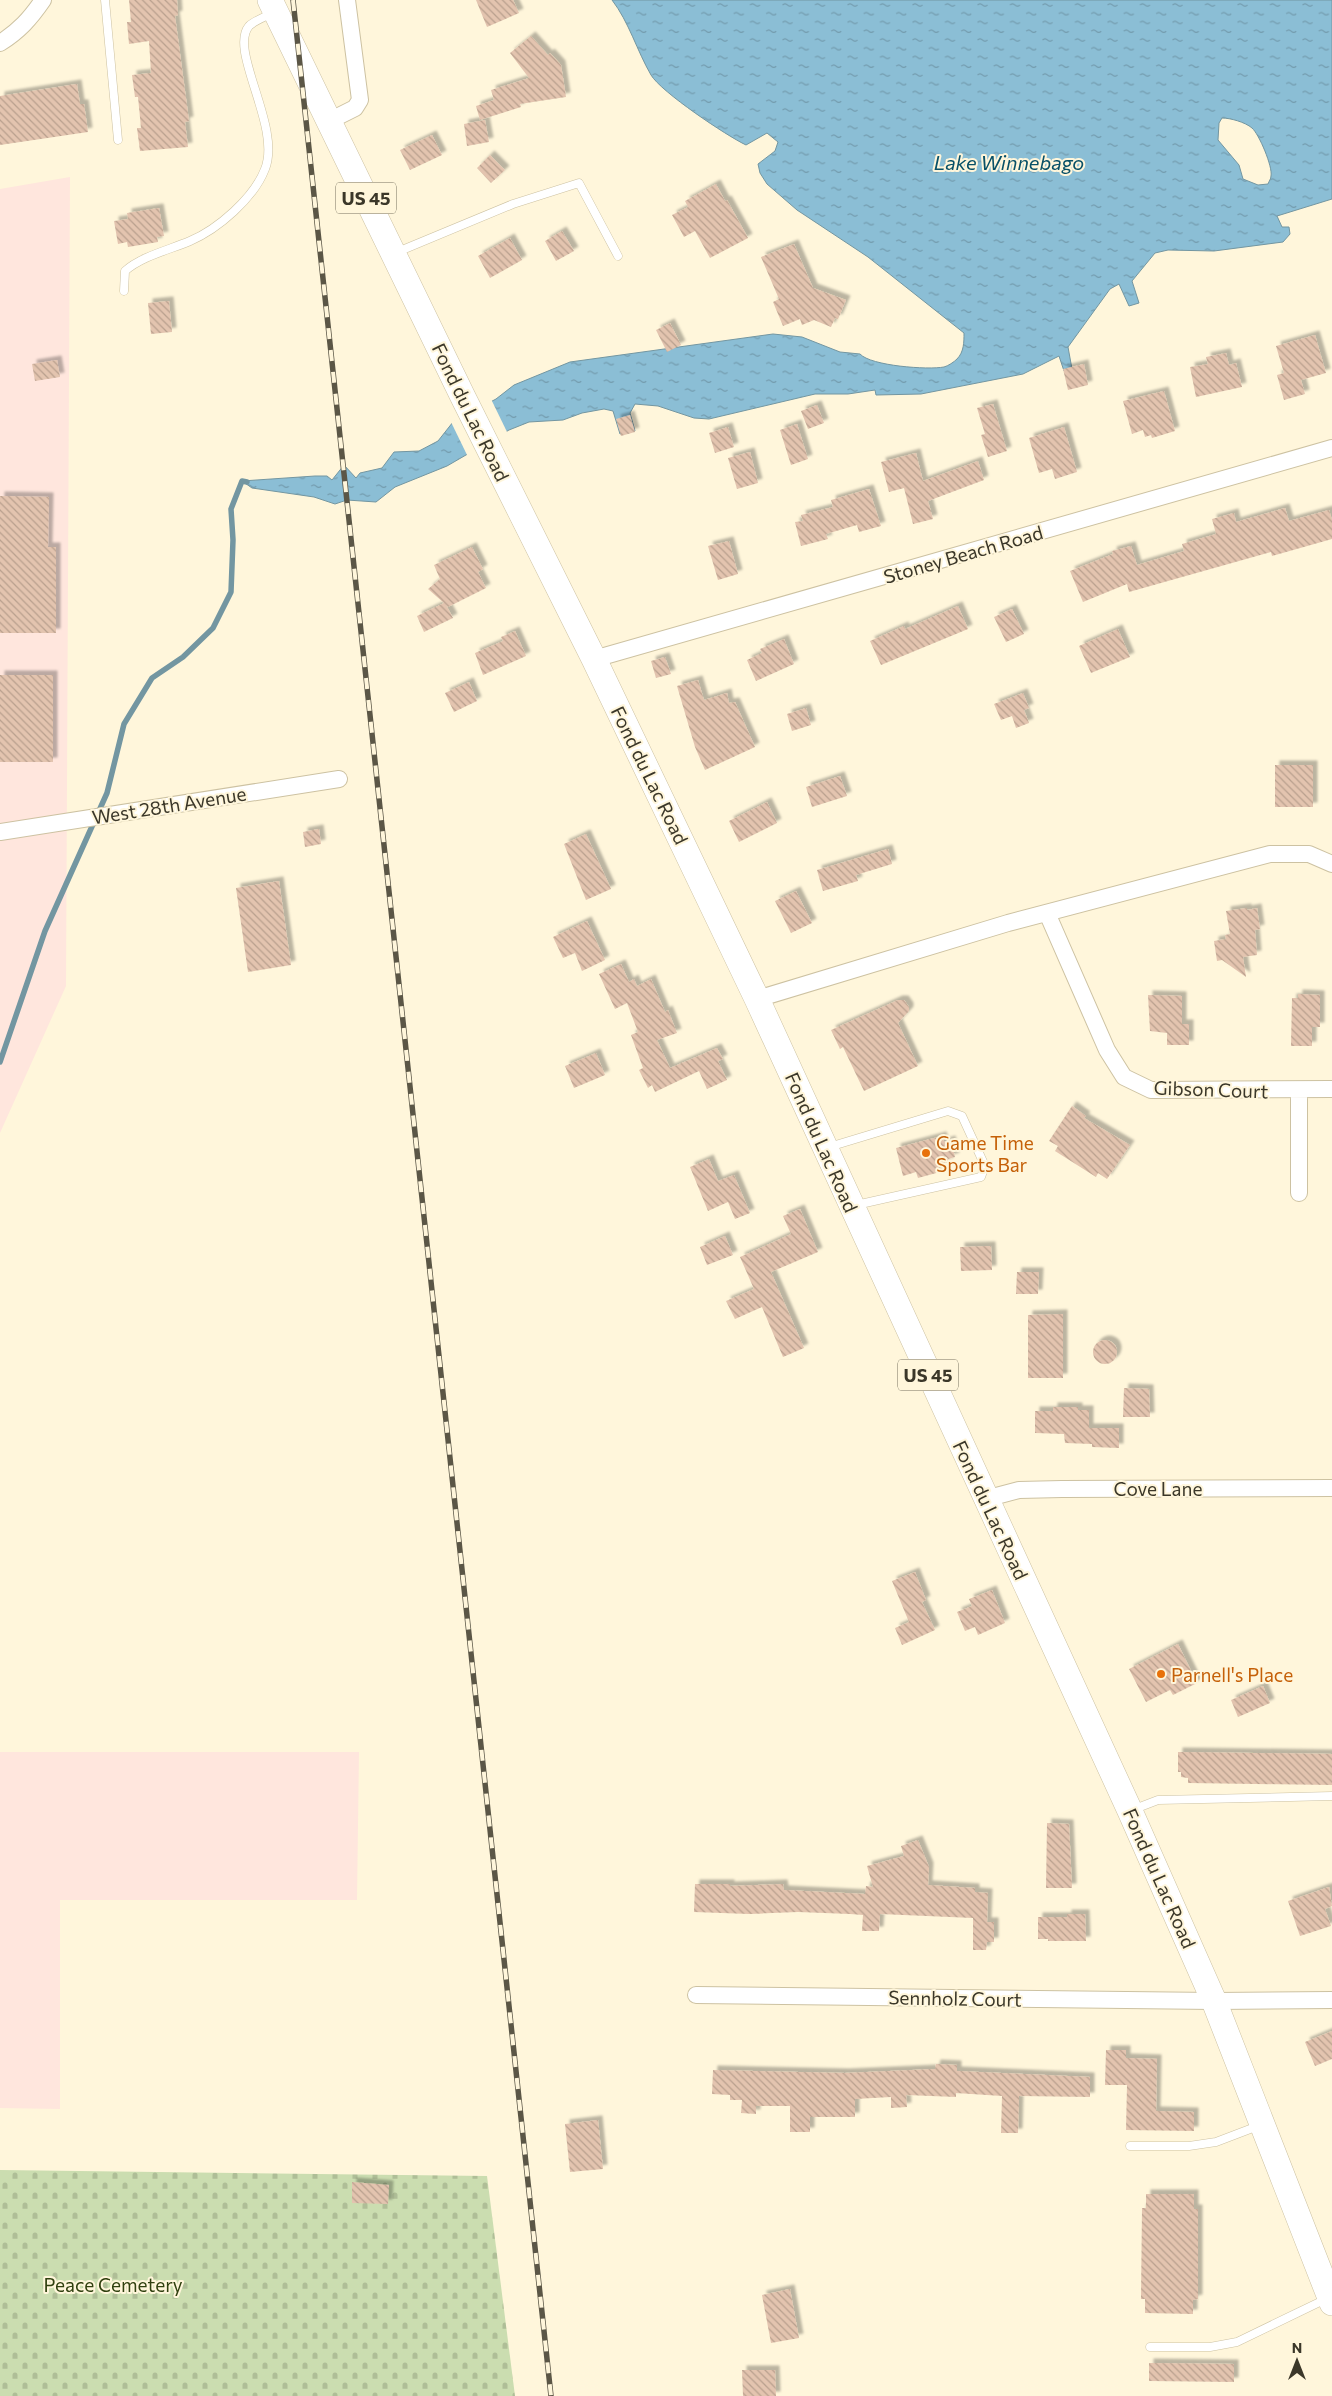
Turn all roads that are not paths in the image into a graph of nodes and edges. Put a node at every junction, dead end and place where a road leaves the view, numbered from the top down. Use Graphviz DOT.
graph roads {
  1 [pos="43,0"];
  2 [pos="105,0"];
  3 [pos="347,0"];
  4 [pos="273,5"];
  5 [pos="0,43"];
  6 [pos="329,121"];
  7 [pos="118,140"];
  8 [pos="394,254"];
  9 [pos="618,256"];
  10 [pos="124,291"];
  11 [pos="1332,448"];
  12 [pos="594,659"];
  13 [pos="339,779"];
  14 [pos="0,832"];
  15 [pos="1332,864"];
  16 [pos="1047,913"];
  17 [pos="757,999"];
  18 [pos="1332,1090"];
  19 [pos="1299,1091"];
  20 [pos="825,1148"];
  21 [pos="1299,1193"];
  22 [pos="851,1207"];
  23 [pos="1332,1488"];
  24 [pos="986,1499"];
  25 [pos="1332,1796"];
  26 [pos="1130,1810"];
  27 [pos="696,1995"];
  28 [pos="1332,2000"];
  29 [pos="1214,2001"];
  30 [pos="1262,2125"];
  31 [pos="1130,2146"];
  32 [pos="1331,2300"];
  33 [pos="1150,2347"];
  1 -- 5 [label="street"];
  2 -- 7 [label="lane"];
  3 -- 6 [label="street"];
  4 -- 6 [label="main road, Fond du Lac Road / US 45"];
  4 -- 10 [label="lane"];
  6 -- 8 [label="main road, Fond du Lac Road / US 45"];
  8 -- 9 [label="lane"];
  8 -- 12 [label="main road, Fond du Lac Road / US 45"];
  11 -- 12 [label="street, Stoney Beach Road"];
  12 -- 17 [label="main road, Fond du Lac Road / US 45"];
  13 -- 14 [label="street, West 28th Avenue"];
  15 -- 16 [label="street"];
  16 -- 17 [label="street"];
  16 -- 19 [label="street, Gibson Court"];
  17 -- 20 [label="main road, Fond du Lac Road / US 45"];
  18 -- 19 [label="street, Gibson Court"];
  19 -- 21 [label="street"];
  20 -- 22 [label="main road, Fond du Lac Road / US 45"];
  20 -- 22 [label="lane"];
  22 -- 24 [label="main road, Fond du Lac Road / US 45"];
  23 -- 24 [label="street, Cove Lane"];
  24 -- 26 [label="main road, Fond du Lac Road / US 45"];
  25 -- 26 [label="lane"];
  26 -- 29 [label="main road, Fond du Lac Road / US 45"];
  27 -- 29 [label="street, Sennholz Court"];
  28 -- 29 [label="street, Sennholz Court"];
  29 -- 30 [label="main road, Fond du Lac Road / US 45"];
  30 -- 31 [label="lane"];
  30 -- 32 [label="main road, Fond du Lac Road / US 45"];
  32 -- 33 [label="lane"];
}
